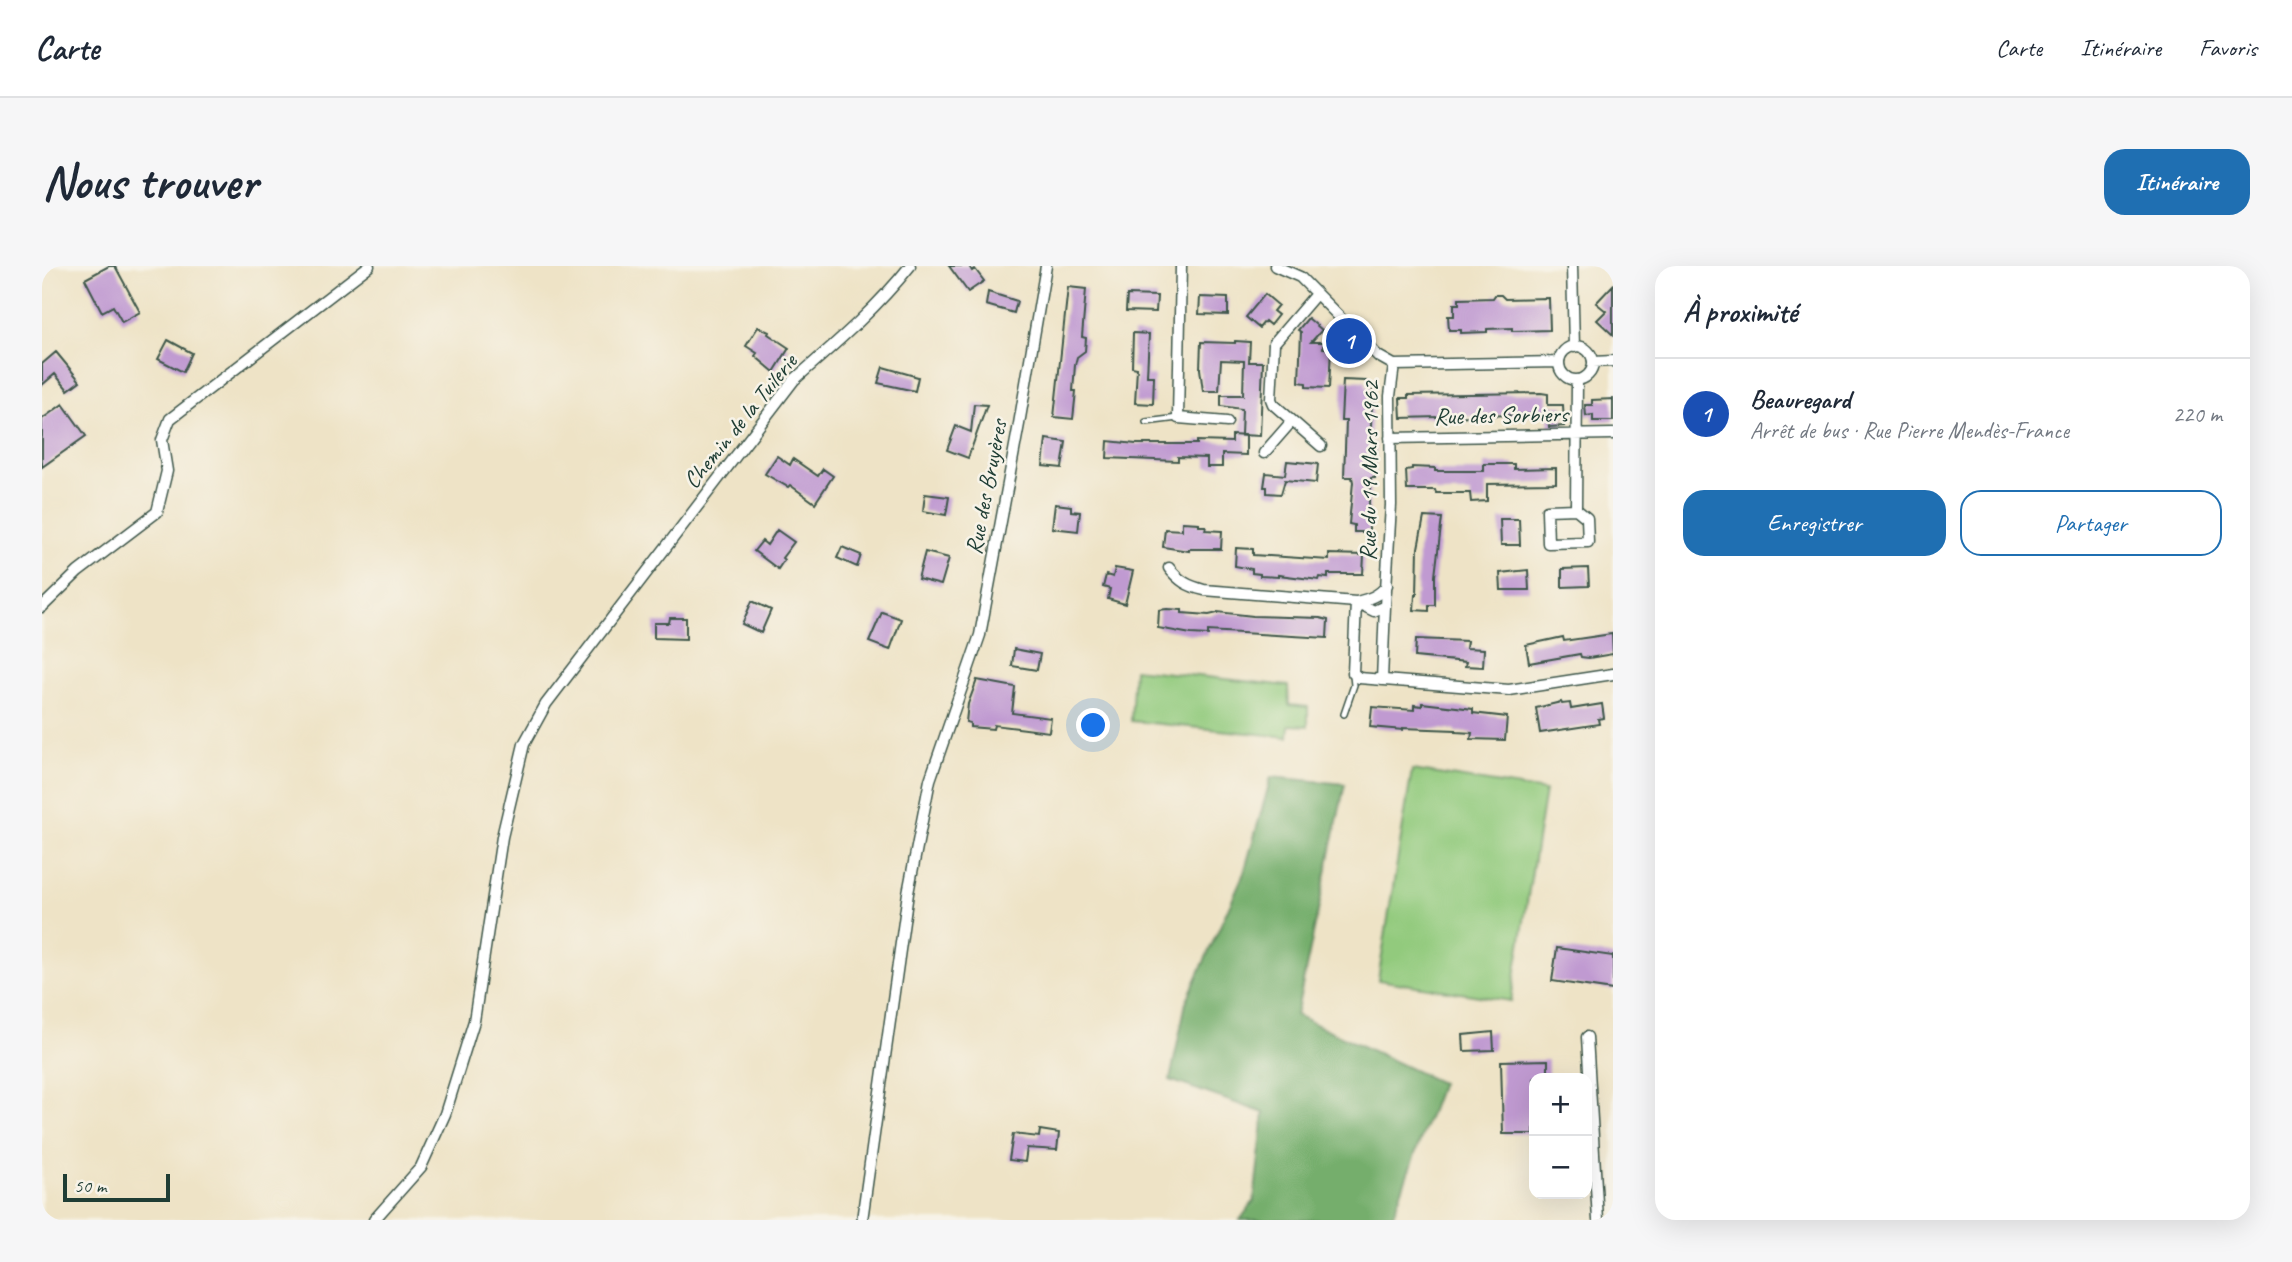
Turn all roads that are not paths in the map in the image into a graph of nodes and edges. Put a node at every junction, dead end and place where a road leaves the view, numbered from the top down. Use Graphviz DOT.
graph roads {
  1 [pos="369,266"];
  2 [pos="910,266"];
  3 [pos="1046,266"];
  4 [pos="1181,266"];
  5 [pos="1275,266"];
  6 [pos="1572,266"];
  7 [pos="1316,294"];
  8 [pos="1574,347"];
  9 [pos="1613,361"];
  10 [pos="1559,362"];
  11 [pos="1593,362"];
  12 [pos="1394,365"];
  13 [pos="1577,380"];
  14 [pos="1178,418"];
  15 [pos="1292,421"];
  16 [pos="1146,422"];
  17 [pos="1227,422"];
  18 [pos="1613,434"];
  19 [pos="1577,435"];
  20 [pos="1390,438"];
  21 [pos="1321,446"];
  22 [pos="1264,453"];
  23 [pos="1576,509"];
  24 [pos="1169,568"];
  25 [pos="1387,585"];
  26 [pos="1356,602"];
  27 [pos="1385,606"];
  28 [pos="42,607"];
  29 [pos="1353,673"];
  30 [pos="1613,674"];
  31 [pos="1382,680"];
  32 [pos="1344,713"];
  33 [pos="1587,1038"];
  34 [pos="374,1220"];
  35 [pos="862,1220"];
  36 [pos="1598,1220"];
  1 -- 28 [label="street"];
  2 -- 34 [label="street, Chemin de la Tuilerie"];
  3 -- 35 [label="street, Rue des Bruyères"];
  4 -- 14 [label="street"];
  5 -- 7 [label="street"];
  6 -- 8 [label="street"];
  7 -- 12 [label="street"];
  7 -- 15 [label="street"];
  8 -- 10 [label="street"];
  8 -- 11 [label="street"];
  9 -- 11 [label="street"];
  10 -- 12 [label="street"];
  10 -- 13 [label="street"];
  11 -- 13 [label="street"];
  12 -- 20 [label="street, Rue du 19 Mars 1962"];
  13 -- 19 [label="street"];
  14 -- 16 [label="lane"];
  14 -- 17 [label="street"];
  15 -- 21 [label="street"];
  15 -- 22 [label="street"];
  18 -- 19 [label="street, Rue des Sorbiers"];
  19 -- 20 [label="street, Rue des Sorbiers"];
  19 -- 23 [label="street"];
  20 -- 25 [label="street, Rue du 19 Mars 1962"];
  23 -- 23 [label="street"];
  24 -- 26 [label="street"];
  25 -- 26 [label="street, Rue du 19 Mars 1962"];
  25 -- 27 [label="street"];
  26 -- 27 [label="street"];
  26 -- 29 [label="street"];
  27 -- 31 [label="street"];
  29 -- 31 [label="street"];
  29 -- 32 [label="lane"];
  30 -- 31 [label="street"];
  33 -- 36 [label="street"];
}
